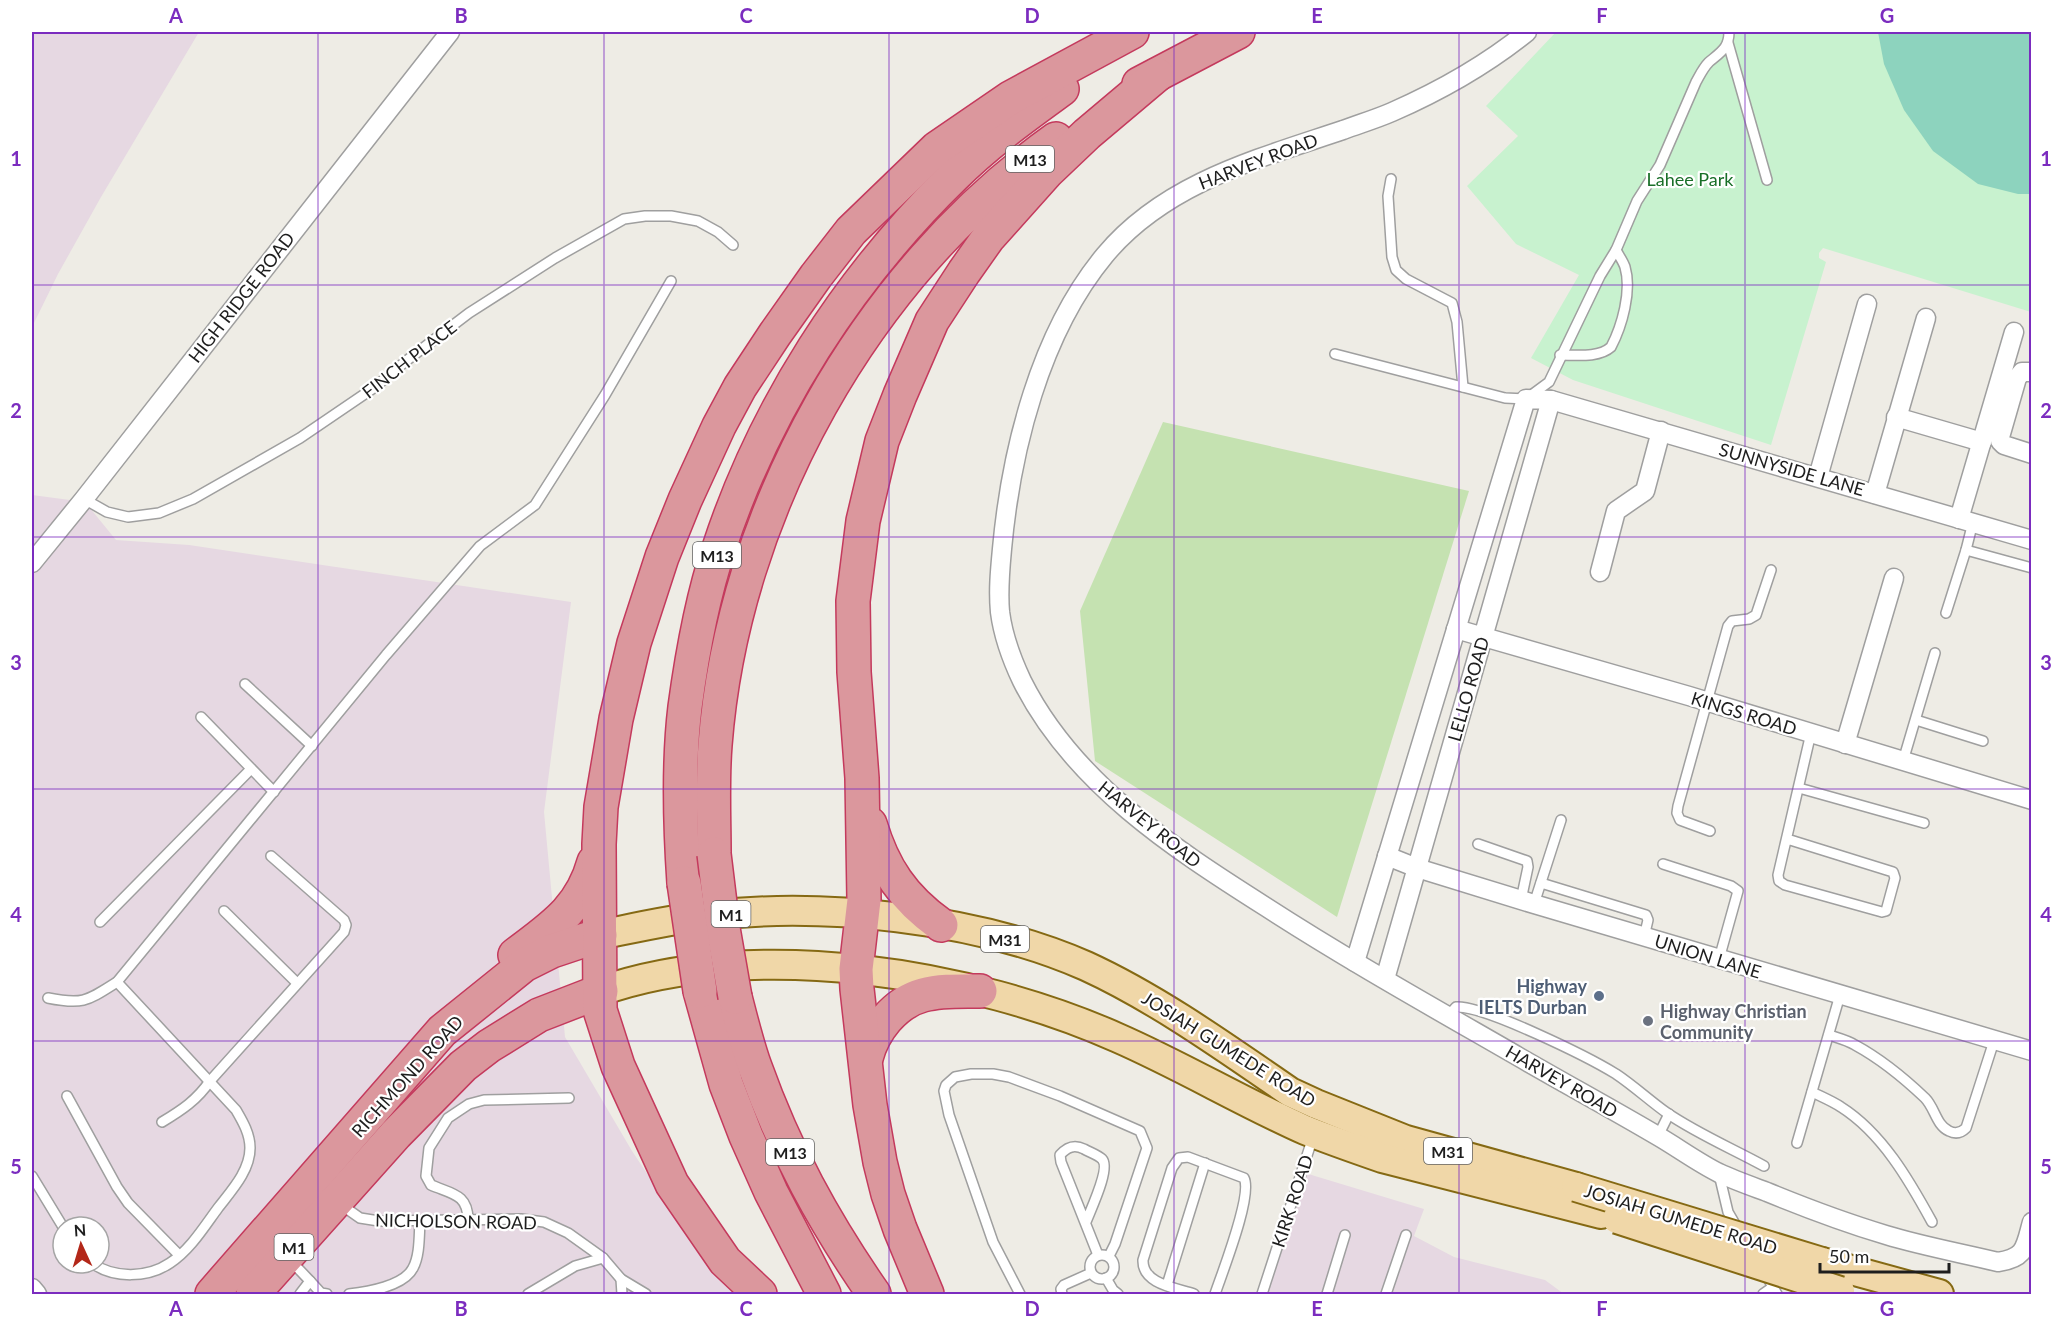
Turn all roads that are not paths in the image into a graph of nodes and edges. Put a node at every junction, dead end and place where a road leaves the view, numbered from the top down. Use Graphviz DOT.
graph roads {
  1 [pos="450,32"];
  2 [pos="1132,32"];
  3 [pos="1148,32"];
  4 [pos="1238,32"];
  5 [pos="1527,32"];
  6 [pos="1729,32"];
  7 [pos="1728,43"];
  8 [pos="1157,75"];
  9 [pos="1391,179"];
  10 [pos="1767,180"];
  11 [pos="733,245"];
  12 [pos="1616,250"];
  13 [pos="671,281"];
  14 [pos="1867,304"];
  15 [pos="1926,318"];
  16 [pos="2014,332"];
  17 [pos="1335,354"];
  18 [pos="1560,355"];
  19 [pos="2031,372"];
  20 [pos="1463,387"];
  21 [pos="1550,391"];
  22 [pos="1526,399"];
  23 [pos="1896,417"];
  24 [pos="1661,431"];
  25 [pos="1982,442"];
  26 [pos="2031,454"];
  27 [pos="1818,477"];
  28 [pos="1875,494"];
  29 [pos="84,499"];
  30 [pos="1966,520"];
  31 [pos="2031,540"];
  32 [pos="1966,550"];
  33 [pos="32,563"];
  34 [pos="2031,568"];
  35 [pos="1772,570"];
  36 [pos="1600,572"];
  37 [pos="1894,578"];
  38 [pos="1946,613"];
  39 [pos="1456,629"];
  40 [pos="1483,637"];
  41 [pos="1935,653"];
  42 [pos="245,684"];
  43 [pos="1706,701"];
  44 [pos="201,717"];
  45 [pos="1916,720"];
  46 [pos="1811,734"];
  47 [pos="1983,741"];
  48 [pos="1845,744"];
  49 [pos="312,746"];
  50 [pos="1903,761"];
  51 [pos="251,769"];
  52 [pos="861,778"];
  53 [pos="1799,788"];
  54 [pos="274,792"];
  55 [pos="2031,800"];
  56 [pos="1561,820"];
  57 [pos="1924,823"];
  58 [pos="1710,831"];
  59 [pos="1787,839"];
  60 [pos="599,844"];
  61 [pos="1478,844"];
  62 [pos="272,856"];
  63 [pos="1387,856"];
  64 [pos="1663,864"];
  65 [pos="1417,868"];
  66 [pos="1541,883"];
  67 [pos="1528,902"];
  68 [pos="224,911"];
  69 [pos="863,915"];
  70 [pos="100,922"];
  71 [pos="941,925"];
  72 [pos="600,935"];
  73 [pos="1644,937"];
  74 [pos="1719,959"];
  75 [pos="1355,962"];
  76 [pos="856,969"];
  77 [pos="1385,979"];
  78 [pos="117,982"];
  79 [pos="297,983"];
  80 [pos="601,991"];
  81 [pos="980,991"];
  82 [pos="1840,995"];
  83 [pos="48,998"];
  84 [pos="471,1006"];
  85 [pos="1448,1016"];
  86 [pos="517,1027"];
  87 [pos="1829,1035"];
  88 [pos="1994,1041"];
  89 [pos="2031,1051"];
  90 [pos="866,1058"];
  91 [pos="618,1066"];
  92 [pos="210,1082"];
  93 [pos="1812,1092"];
  94 [pos="67,1096"];
  95 [pos="569,1098"];
  96 [pos="1668,1114"];
  97 [pos="1319,1120"];
  98 [pos="162,1122"];
  99 [pos="1658,1136"];
  100 [pos="1797,1143"];
  101 [pos="1205,1163"];
  102 [pos="1764,1166"];
  103 [pos="1719,1173"];
  104 [pos="32,1176"];
  105 [pos="325,1189"];
  106 [pos="56,1215"];
  107 [pos="468,1220"];
  108 [pos="420,1221"];
  109 [pos="1086,1222"];
  110 [pos="1932,1222"];
  111 [pos="2031,1222"];
  112 [pos="1345,1235"];
  113 [pos="1406,1235"];
  114 [pos="179,1255"];
  115 [pos="1098,1255"];
  116 [pos="286,1256"];
  117 [pos="1108,1256"];
  118 [pos="603,1258"];
  119 [pos="111,1272"];
  120 [pos="1091,1273"];
  121 [pos="1106,1278"];
  122 [pos="621,1279"];
  123 [pos="310,1281"];
  124 [pos="1167,1286"];
  125 [pos="32,1288"];
  126 [pos="1775,1291"];
  127 [pos="38,1294"];
  128 [pos="212,1294"];
  129 [pos="253,1294"];
  130 [pos="300,1294"];
  131 [pos="327,1294"];
  132 [pos="349,1294"];
  133 [pos="528,1294"];
  134 [pos="622,1294"];
  135 [pos="646,1294"];
  136 [pos="759,1294"];
  137 [pos="824,1294"];
  138 [pos="874,1294"];
  139 [pos="927,1294"];
  140 [pos="1020,1294"];
  141 [pos="1062,1294"];
  142 [pos="1118,1294"];
  143 [pos="1194,1294"];
  144 [pos="1215,1294"];
  145 [pos="1262,1294"];
  146 [pos="1327,1294"];
  147 [pos="1386,1294"];
  148 [pos="1763,1294"];
  149 [pos="1852,1294"];
  150 [pos="1939,1294"];
  1 -- 29 [label="street, HIGH RIDGE ROAD"];
  2 -- 60 [label="highway"];
  3 -- 137 [label="highway, M13, bridge"];
  4 -- 8 [label="highway, M13"];
  5 -- 75 [label="street, HARVEY ROAD"];
  6 -- 7 [label="lane"];
  7 -- 10 [label="lane"];
  7 -- 12 [label="lane"];
  8 -- 52 [label="highway"];
  8 -- 138 [label="highway, M13, bridge"];
  9 -- 20 [label="lane"];
  11 -- 29 [label="lane, FINCH PLACE"];
  12 -- 18 [label="lane"];
  12 -- 18 [label="lane"];
  13 -- 49 [label="lane"];
  14 -- 27 [label="street"];
  15 -- 23 [label="street"];
  16 -- 25 [label="street"];
  17 -- 20 [label="lane"];
  18 -- 21 [label="lane"];
  19 -- 26 [label="street"];
  20 -- 22 [label="lane"];
  21 -- 22 [label="street, SUNNYSIDE LANE"];
  21 -- 24 [label="street, SUNNYSIDE LANE"];
  21 -- 40 [label="street, LELLO ROAD"];
  22 -- 39 [label="street, LELLO ROAD"];
  23 -- 25 [label="street"];
  23 -- 28 [label="street"];
  24 -- 27 [label="street, SUNNYSIDE LANE"];
  24 -- 36 [label="street"];
  25 -- 30 [label="street"];
  27 -- 28 [label="street, SUNNYSIDE LANE"];
  28 -- 30 [label="street, SUNNYSIDE LANE"];
  29 -- 33 [label="street, HIGH RIDGE ROAD"];
  30 -- 31 [label="street, SUNNYSIDE LANE"];
  30 -- 32 [label="lane"];
  32 -- 34 [label="lane"];
  32 -- 38 [label="lane"];
  35 -- 43 [label="lane"];
  37 -- 48 [label="street"];
  39 -- 40 [label="street, KINGS ROAD"];
  39 -- 63 [label="street, LELLO ROAD"];
  40 -- 43 [label="street, KINGS ROAD"];
  40 -- 65 [label="street, LELLO ROAD"];
  41 -- 45 [label="lane"];
  42 -- 49 [label="lane"];
  43 -- 46 [label="street, KINGS ROAD"];
  43 -- 58 [label="lane"];
  44 -- 51 [label="lane"];
  45 -- 47 [label="lane"];
  45 -- 50 [label="lane"];
  46 -- 48 [label="street, KINGS ROAD"];
  46 -- 53 [label="lane"];
  48 -- 50 [label="street, KINGS ROAD"];
  49 -- 54 [label="lane"];
  50 -- 55 [label="street, KINGS ROAD"];
  51 -- 54 [label="lane"];
  51 -- 70 [label="lane"];
  52 -- 69 [label="highway"];
  52 -- 71 [label="highway"];
  53 -- 57 [label="lane"];
  53 -- 59 [label="lane"];
  54 -- 78 [label="lane"];
  56 -- 66 [label="lane"];
  59 -- 59 [label="lane"];
  60 -- 72 [label="highway"];
  60 -- 84 [label="highway"];
  61 -- 67 [label="lane"];
  62 -- 79 [label="lane"];
  63 -- 65 [label="street, UNION LANE"];
  63 -- 75 [label="street, LELLO ROAD"];
  64 -- 74 [label="lane"];
  65 -- 67 [label="street, UNION LANE"];
  65 -- 77 [label="street, LELLO ROAD"];
  66 -- 67 [label="lane"];
  66 -- 73 [label="lane"];
  67 -- 73 [label="street, UNION LANE"];
  68 -- 79 [label="lane"];
  69 -- 71 [label="main road, JOSIAH GUMEDE ROAD / M31"];
  69 -- 72 [label="main road, RICHMOND ROAD / M1"];
  69 -- 76 [label="highway"];
  71 -- 97 [label="main road, JOSIAH GUMEDE ROAD / M31"];
  72 -- 80 [label="highway"];
  72 -- 84 [label="highway, RICHMOND ROAD / M1"];
  73 -- 74 [label="street, UNION LANE"];
  74 -- 82 [label="street, UNION LANE"];
  75 -- 77 [label="street, HARVEY ROAD"];
  76 -- 80 [label="main road, RICHMOND ROAD / M1"];
  76 -- 81 [label="main road, JOSIAH GUMEDE ROAD / M31"];
  76 -- 90 [label="highway"];
  77 -- 85 [label="street, HARVEY ROAD"];
  78 -- 83 [label="lane"];
  78 -- 92 [label="lane"];
  79 -- 92 [label="lane"];
  80 -- 86 [label="highway, RICHMOND ROAD / M1"];
  80 -- 91 [label="highway"];
  81 -- 90 [label="highway"];
  81 -- 97 [label="main road, JOSIAH GUMEDE ROAD / M31"];
  82 -- 87 [label="lane"];
  82 -- 88 [label="street, UNION LANE"];
  84 -- 105 [label="highway, RICHMOND ROAD / M1"];
  85 -- 96 [label="lane"];
  85 -- 99 [label="street, HARVEY ROAD"];
  86 -- 91 [label="highway"];
  86 -- 105 [label="highway, RICHMOND ROAD / M1"];
  87 -- 88 [label="lane"];
  87 -- 93 [label="lane"];
  88 -- 89 [label="street, UNION LANE"];
  90 -- 139 [label="highway"];
  91 -- 136 [label="highway"];
  92 -- 98 [label="lane"];
  92 -- 114 [label="lane"];
  93 -- 100 [label="lane"];
  93 -- 110 [label="lane"];
  94 -- 114 [label="lane"];
  95 -- 107 [label="lane"];
  96 -- 99 [label="lane"];
  96 -- 102 [label="lane"];
  97 -- 145 [label="lane, KIRK ROAD"];
  97 -- 149 [label="main road, JOSIAH GUMEDE ROAD / M31, bridge"];
  97 -- 150 [label="main road, JOSIAH GUMEDE ROAD / M31, bridge"];
  99 -- 103 [label="street, HARVEY ROAD"];
  101 -- 124 [label="lane"];
  101 -- 124 [label="lane"];
  101 -- 144 [label="lane"];
  103 -- 111 [label="street, HARVEY ROAD"];
  103 -- 126 [label="lane"];
  104 -- 106 [label="lane"];
  105 -- 108 [label="lane, NICHOLSON ROAD"];
  105 -- 116 [label="highway, RICHMOND ROAD / M1"];
  105 -- 128 [label="highway, RICHMOND ROAD / M1"];
  107 -- 108 [label="lane, NICHOLSON ROAD"];
  107 -- 118 [label="lane, NICHOLSON ROAD"];
  108 -- 132 [label="lane"];
  109 -- 109 [label="lane"];
  109 -- 115 [label="lane"];
  112 -- 146 [label="lane"];
  113 -- 147 [label="lane"];
  114 -- 119 [label="lane"];
  115 -- 117 [label="lane"];
  115 -- 120 [label="lane"];
  116 -- 123 [label="lane"];
  116 -- 129 [label="highway, RICHMOND ROAD / M1"];
  117 -- 121 [label="lane"];
  117 -- 140 [label="lane"];
  118 -- 122 [label="lane, NICHOLSON ROAD"];
  118 -- 133 [label="lane"];
  120 -- 121 [label="lane"];
  120 -- 141 [label="lane"];
  121 -- 142 [label="lane"];
  122 -- 134 [label="lane"];
  122 -- 135 [label="lane, NICHOLSON ROAD"];
  123 -- 130 [label="lane"];
  123 -- 131 [label="lane"];
  124 -- 143 [label="lane"];
  125 -- 127 [label="street"];
  126 -- 148 [label="lane"];
}
